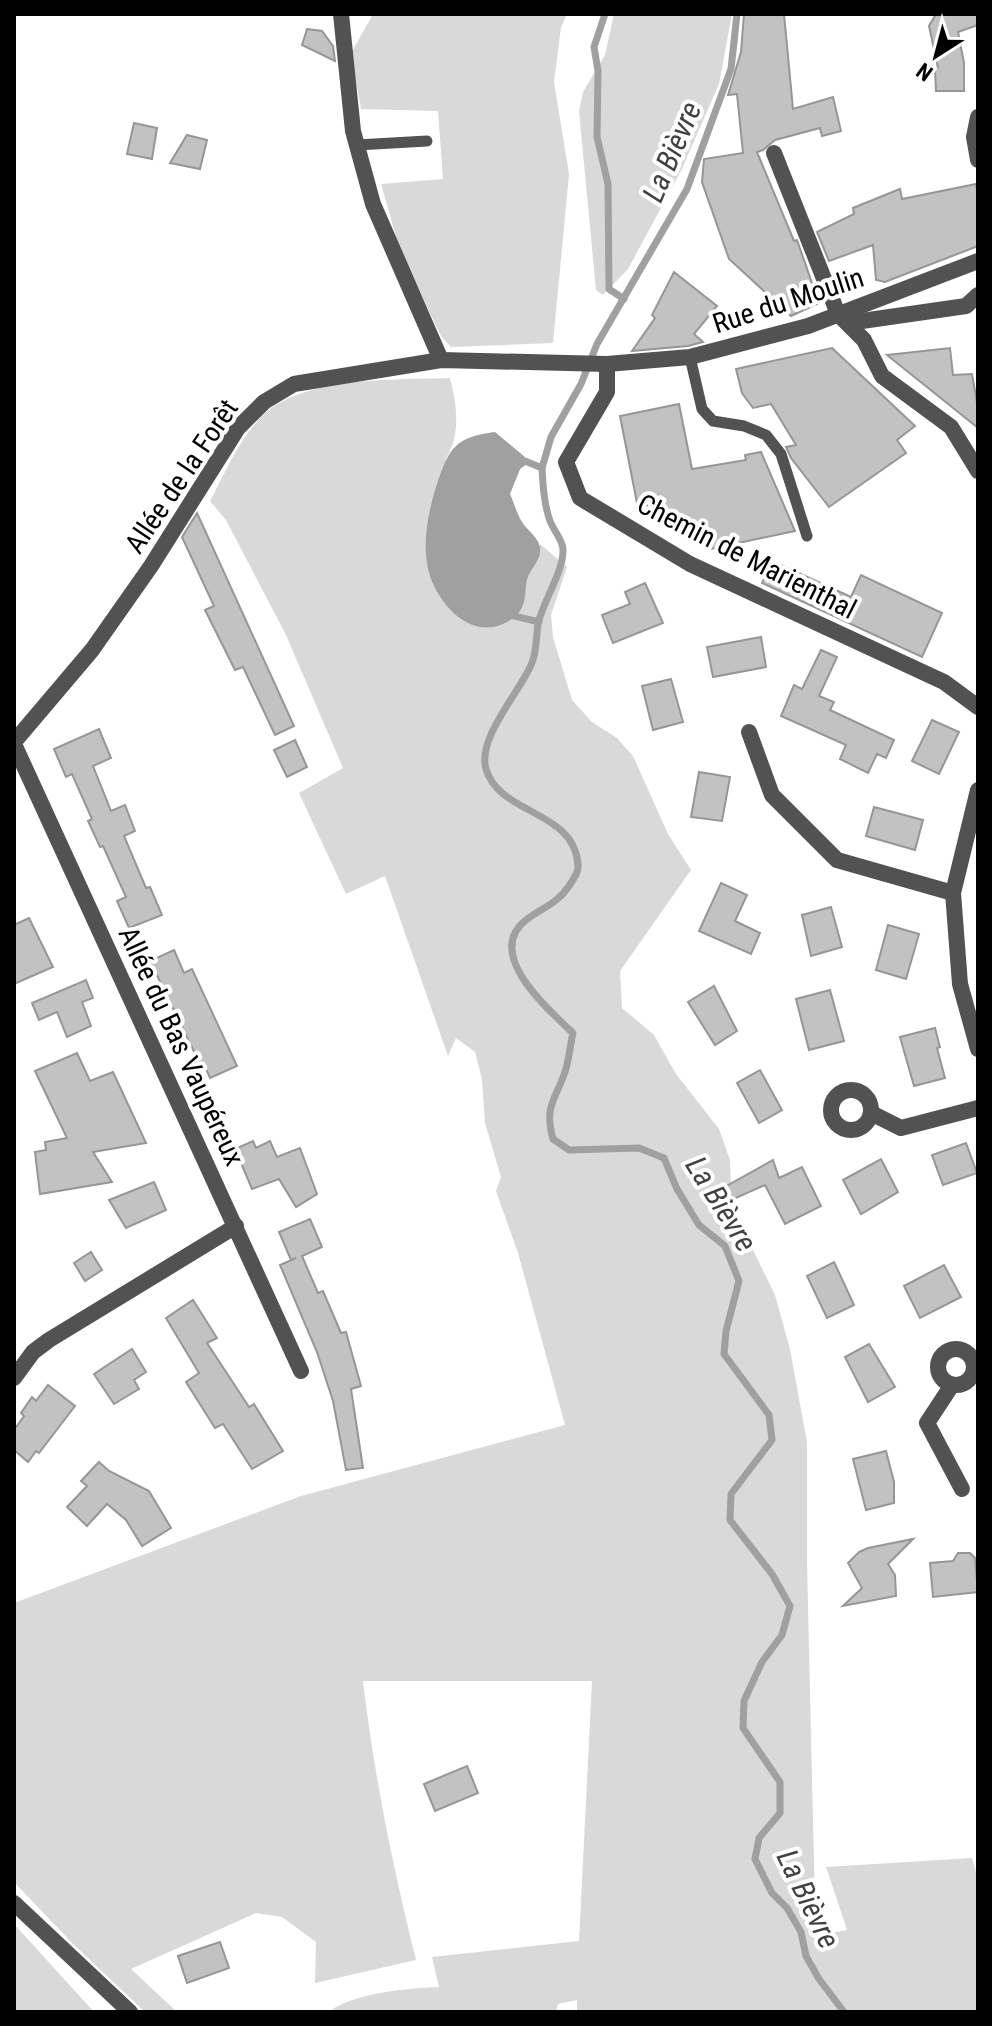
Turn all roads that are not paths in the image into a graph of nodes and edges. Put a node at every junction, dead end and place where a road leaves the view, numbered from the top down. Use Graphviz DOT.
graph roads {
  1 [pos="341,14"];
  2 [pos="978,117"];
  3 [pos="427,141"];
  4 [pos="357,145"];
  5 [pos="774,153"];
  6 [pos="978,160"];
  7 [pos="978,261"];
  8 [pos="978,295"];
  9 [pos="843,319"];
  10 [pos="690,357"];
  11 [pos="441,360"];
  12 [pos="607,364"];
  13 [pos="978,471"];
  14 [pos="807,536"];
  15 [pos="978,707"];
  16 [pos="749,732"];
  17 [pos="14,743"];
  18 [pos="978,790"];
  19 [pos="953,893"];
  20 [pos="978,1049"];
  21 [pos="978,1108"];
  22 [pos="871,1113"];
  23 [pos="236,1226"];
  24 [pos="976,1358"];
  25 [pos="301,1371"];
  26 [pos="14,1378"];
  27 [pos="952,1385"];
  28 [pos="962,1489"];
  29 [pos="14,1903"];
  30 [pos="130,2012"];
  1 -- 4 [label="street"];
  2 -- 6 [label="street"];
  3 -- 4 [label="lane"];
  4 -- 11 [label="street"];
  5 -- 9 [label="street"];
  7 -- 9 [label="street, Rue du Moulin"];
  8 -- 9 [label="street, Rue du Moulin"];
  9 -- 10 [label="street, Rue du Moulin"];
  9 -- 13 [label="street"];
  10 -- 12 [label="street, Rue du Moulin"];
  10 -- 14 [label="lane"];
  11 -- 12 [label="street, Allée de la Forêt"];
  11 -- 17 [label="street, Allée de la Forêt"];
  12 -- 15 [label="street, Chemin de Marienthal"];
  16 -- 19 [label="street"];
  17 -- 23 [label="street, Allée du Bas Vaupéreux"];
  18 -- 19 [label="street"];
  19 -- 20 [label="street"];
  21 -- 22 [label="street"];
  23 -- 25 [label="street, Allée du Bas Vaupéreux"];
  23 -- 26 [label="street"];
  24 -- 27 [label="street"];
  24 -- 27 [label="street"];
  27 -- 28 [label="street"];
  29 -- 30 [label="street"];
}
